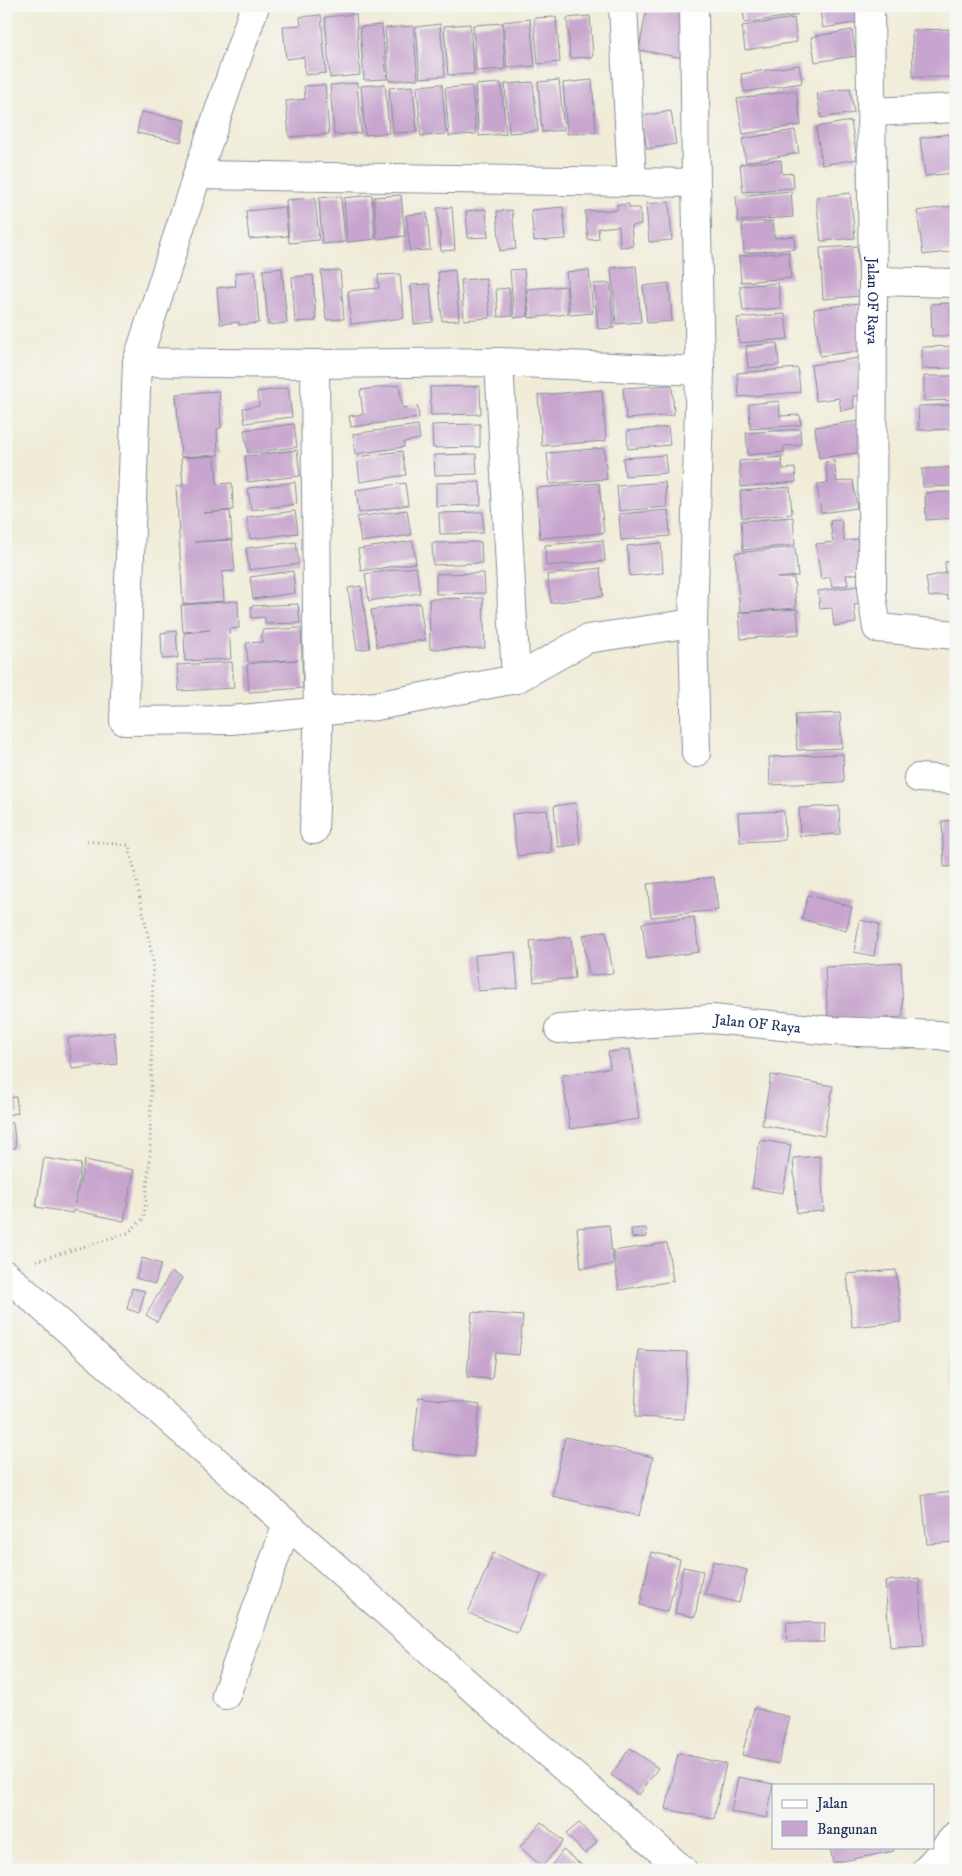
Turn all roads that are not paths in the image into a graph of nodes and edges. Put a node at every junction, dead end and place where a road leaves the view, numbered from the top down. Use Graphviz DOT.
graph roads {
  1 [pos="254,6"];
  2 [pos="623,6"];
  3 [pos="694,6"];
  4 [pos="870,6"];
  5 [pos="956,108"];
  6 [pos="872,112"];
  7 [pos="196,175"];
  8 [pos="632,182"];
  9 [pos="696,183"];
  10 [pos="873,282"];
  11 [pos="956,283"];
  12 [pos="137,362"];
  13 [pos="499,362"];
  14 [pos="315,364"];
  15 [pos="700,371"];
  16 [pos="693,624"];
  17 [pos="956,635"];
  18 [pos="516,679"];
  19 [pos="318,711"];
  20 [pos="696,752"];
  21 [pos="918,778"];
  22 [pos="956,780"];
  23 [pos="314,830"];
  24 [pos="559,1028"];
  25 [pos="956,1038"];
  26 [pos="6,1275"];
  27 [pos="287,1524"];
  28 [pos="226,1695"];
  29 [pos="956,1835"];
  30 [pos="683,1870"];
  31 [pos="926,1870"];
  1 -- 7 [label="street"];
  2 -- 8 [label="street"];
  3 -- 9 [label="street"];
  4 -- 6 [label="street, Jalan OF Raya"];
  5 -- 6 [label="street"];
  6 -- 10 [label="street, Jalan OF Raya"];
  7 -- 8 [label="street"];
  7 -- 12 [label="street"];
  8 -- 9 [label="street"];
  9 -- 15 [label="street"];
  10 -- 11 [label="street"];
  10 -- 17 [label="street, Jalan OF Raya"];
  12 -- 14 [label="street"];
  12 -- 19 [label="street"];
  13 -- 14 [label="street"];
  13 -- 15 [label="street"];
  13 -- 18 [label="street"];
  14 -- 19 [label="street"];
  15 -- 16 [label="street"];
  16 -- 18 [label="street"];
  16 -- 20 [label="street"];
  18 -- 19 [label="street"];
  19 -- 23 [label="street"];
  21 -- 22 [label="street"];
  24 -- 25 [label="street, Jalan OF Raya"];
  26 -- 27 [label="street"];
  27 -- 28 [label="street"];
  27 -- 30 [label="street"];
  29 -- 31 [label="street"];
}
